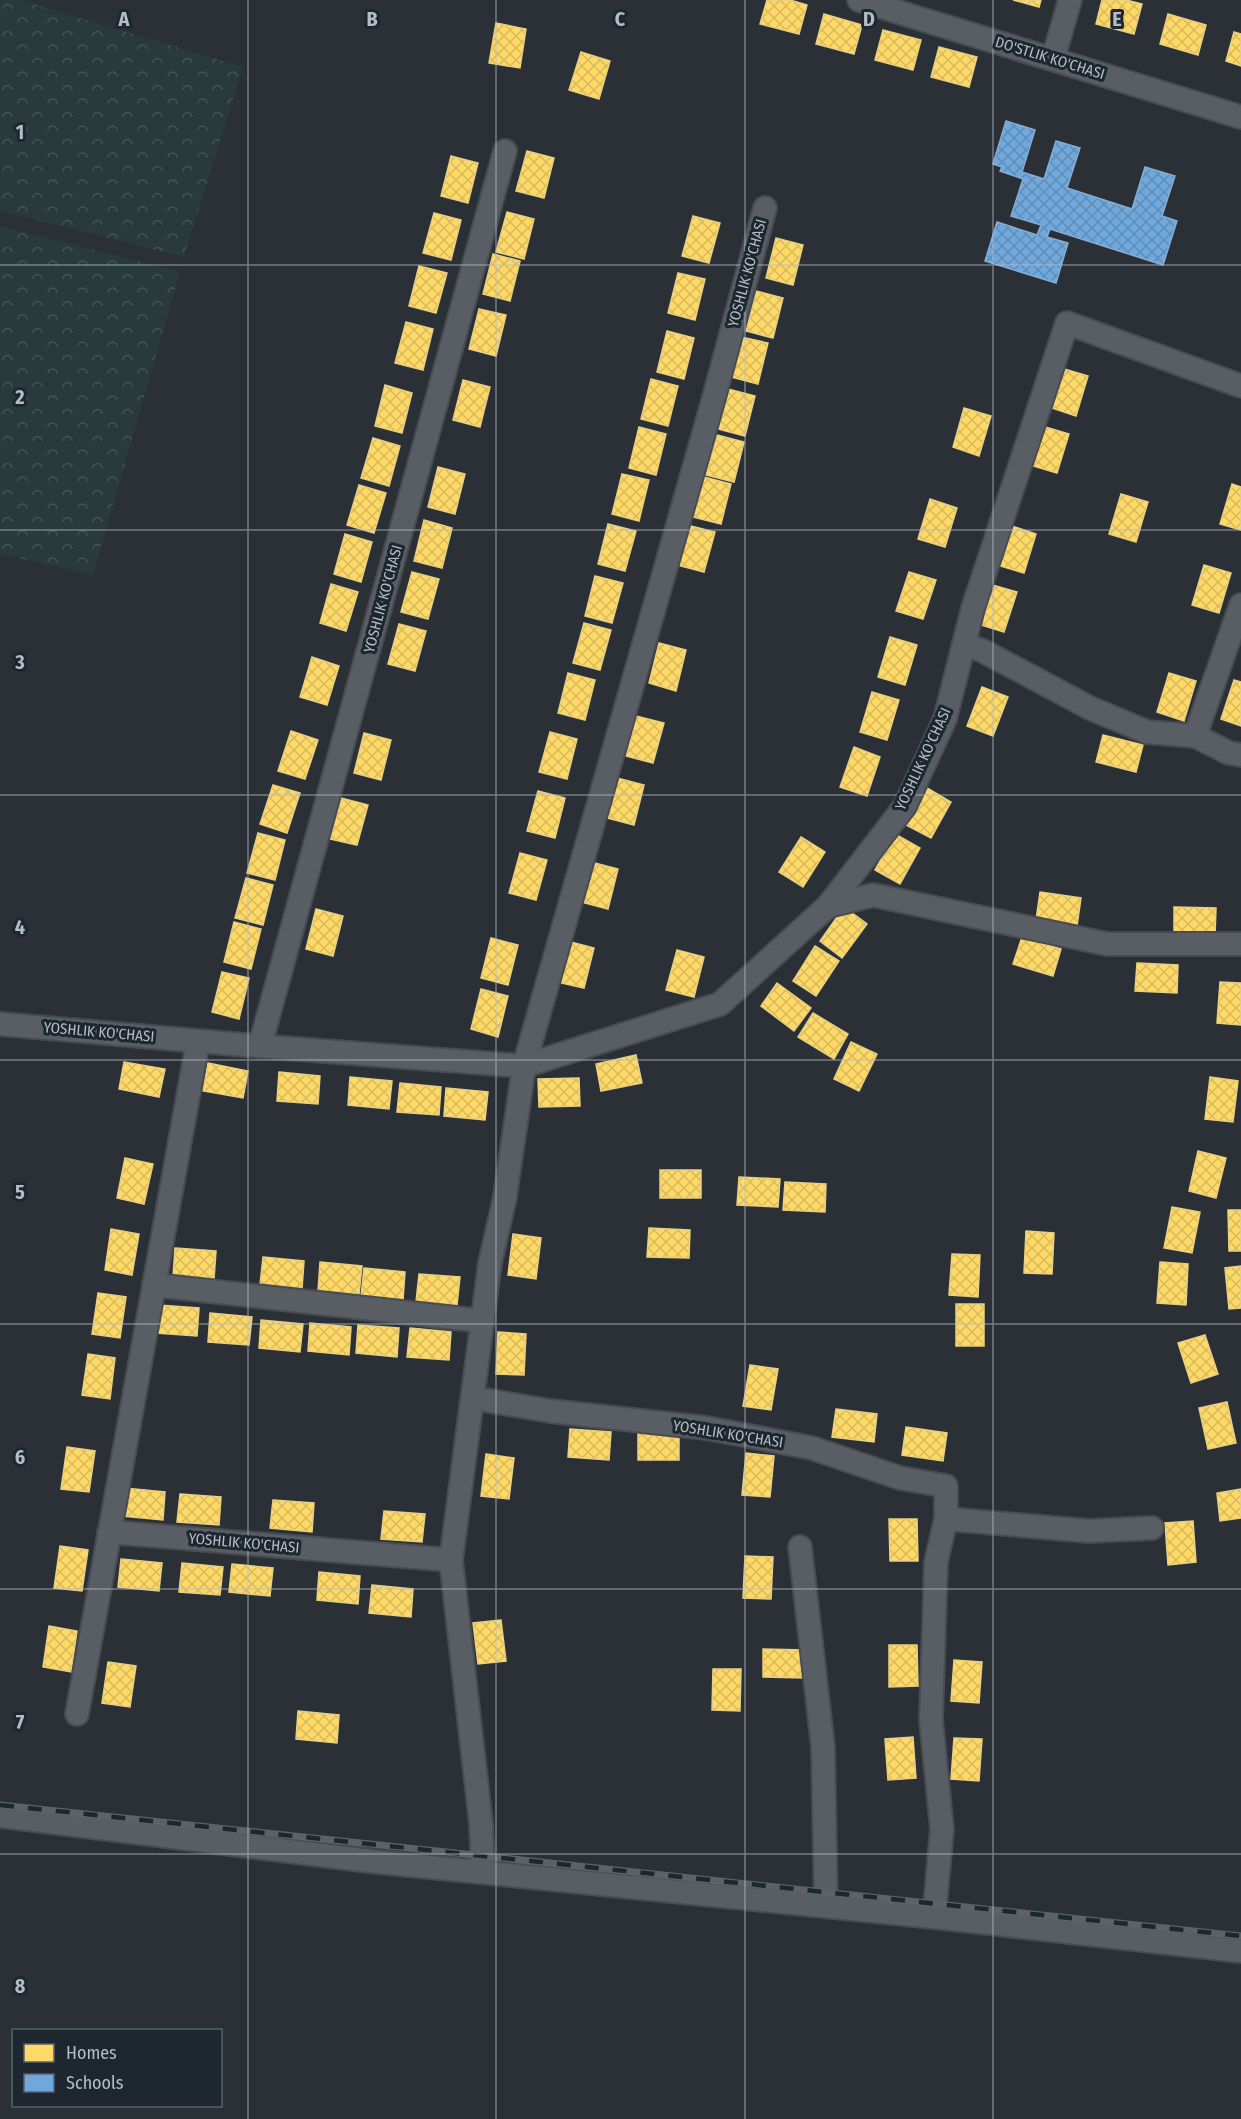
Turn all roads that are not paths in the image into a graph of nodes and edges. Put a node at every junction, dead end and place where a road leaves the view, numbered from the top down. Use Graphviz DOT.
graph roads {
  1 [pos="859,0"];
  2 [pos="1070,0"];
  3 [pos="1053,59"];
  4 [pos="1241,117"];
  5 [pos="505,151"];
  6 [pos="765,208"];
  7 [pos="1241,386"];
  8 [pos="1241,605"];
  9 [pos="964,644"];
  10 [pos="1195,736"];
  11 [pos="1241,755"];
  12 [pos="828,906"];
  13 [pos="1241,944"];
  14 [pos="0,1024"];
  15 [pos="198,1041"];
  16 [pos="260,1046"];
  17 [pos="524,1066"];
  18 [pos="154,1285"];
  19 [pos="483,1321"];
  20 [pos="473,1398"];
  21 [pos="946,1519"];
  22 [pos="1152,1528"];
  23 [pos="109,1532"];
  24 [pos="800,1547"];
  25 [pos="451,1560"];
  26 [pos="77,1714"];
  27 [pos="0,1816"];
  28 [pos="483,1872"];
  29 [pos="826,1906"];
  30 [pos="934,1917"];
  31 [pos="1241,1951"];
  1 -- 3 [label="street, DO'STLIK KO'CHASI"];
  2 -- 3 [label="street"];
  3 -- 4 [label="street, DO'STLIK KO'CHASI"];
  5 -- 16 [label="street, YOSHLIK KO'CHASI"];
  6 -- 17 [label="street, YOSHLIK KO'CHASI"];
  7 -- 9 [label="street, YOSHLIK KO'CHASI"];
  8 -- 10 [label="street"];
  9 -- 10 [label="street"];
  9 -- 12 [label="street, YOSHLIK KO'CHASI"];
  10 -- 11 [label="street"];
  12 -- 13 [label="street, YOSHLIK KO'CHASI"];
  12 -- 17 [label="street, YOSHLIK KO'CHASI"];
  14 -- 15 [label="street, YOSHLIK KO'CHASI"];
  15 -- 16 [label="street, YOSHLIK KO'CHASI"];
  15 -- 18 [label="street"];
  16 -- 17 [label="street, YOSHLIK KO'CHASI"];
  17 -- 19 [label="street, YOSHLIK KO'CHASI"];
  18 -- 19 [label="street"];
  18 -- 23 [label="street"];
  19 -- 20 [label="street, YOSHLIK KO'CHASI"];
  20 -- 21 [label="street, YOSHLIK KO'CHASI"];
  20 -- 25 [label="street, YOSHLIK KO'CHASI"];
  21 -- 22 [label="street"];
  21 -- 30 [label="street, YOSHLIK KO'CHASI"];
  23 -- 25 [label="street, YOSHLIK KO'CHASI"];
  23 -- 26 [label="street"];
  24 -- 29 [label="street"];
  25 -- 28 [label="street, YOSHLIK KO'CHASI"];
  27 -- 28 [label="street"];
  28 -- 29 [label="street"];
  29 -- 30 [label="street"];
  30 -- 31 [label="street"];
}
